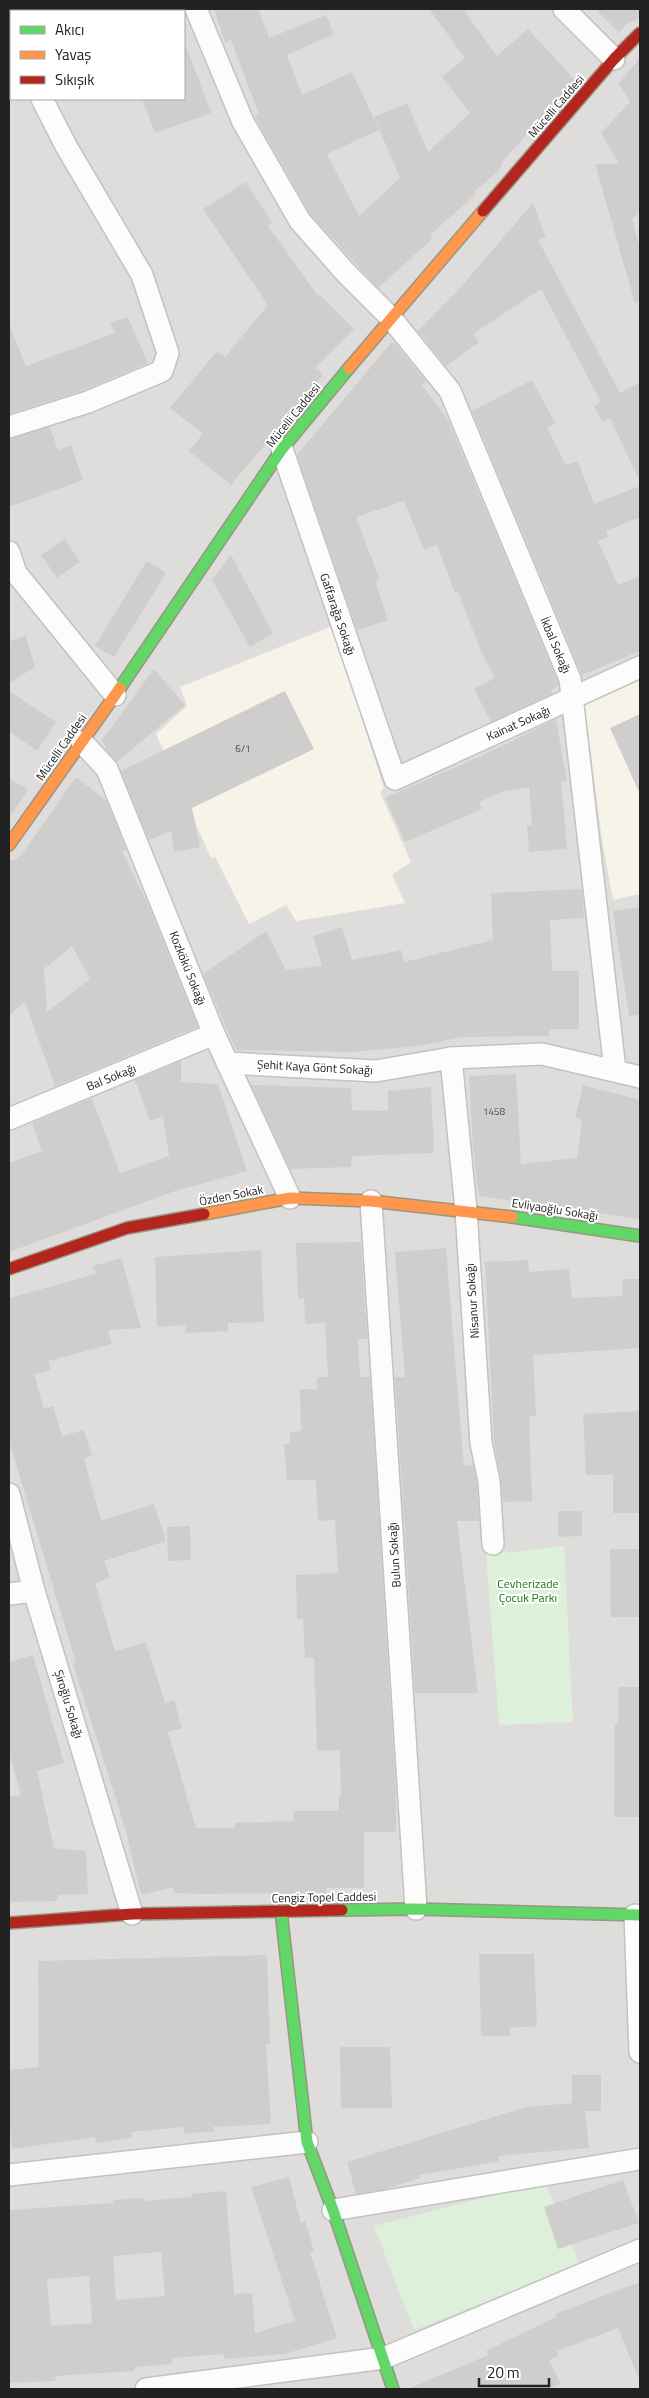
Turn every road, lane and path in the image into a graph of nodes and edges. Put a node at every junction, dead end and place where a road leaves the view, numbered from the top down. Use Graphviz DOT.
graph roads {
  1 [pos="196,9"];
  2 [pos="564,9"];
  3 [pos="640,33"];
  4 [pos="614,59"];
  5 [pos="43,100"];
  6 [pos="391,318"];
  7 [pos="9,428"];
  8 [pos="282,449"];
  9 [pos="9,552"];
  10 [pos="640,667"];
  11 [pos="116,695"];
  12 [pos="572,699"];
  13 [pos="82,742"];
  14 [pos="394,779"];
  15 [pos="9,845"];
  16 [pos="214,1034"];
  17 [pos="451,1058"];
  18 [pos="227,1063"];
  19 [pos="615,1070"];
  20 [pos="640,1077"];
  21 [pos="9,1119"];
  22 [pos="290,1198"];
  23 [pos="372,1201"];
  24 [pos="466,1210"];
  25 [pos="640,1236"];
  26 [pos="9,1268"];
  27 [pos="9,1494"];
  28 [pos="493,1544"];
  29 [pos="34,1591"];
  30 [pos="9,1594"];
  31 [pos="416,1909"];
  32 [pos="281,1912"];
  33 [pos="132,1914"];
  34 [pos="638,1915"];
  35 [pos="9,1923"];
  36 [pos="640,2052"];
  37 [pos="307,2142"];
  38 [pos="640,2159"];
  39 [pos="9,2175"];
  40 [pos="333,2210"];
  41 [pos="640,2250"];
  42 [pos="384,2358"];
  43 [pos="146,2389"];
  44 [pos="393,2389"];
  1 -- 6 [label="street, İkbal Sokağı"];
  2 -- 4 [label="street"];
  3 -- 4 [label="main road, Mücelli Caddesi"];
  4 -- 6 [label="main road, Mücelli Caddesi"];
  5 -- 7 [label="street"];
  6 -- 8 [label="main road, Mücelli Caddesi"];
  6 -- 12 [label="street, İkbal Sokağı"];
  8 -- 11 [label="main road, Mücelli Caddesi"];
  8 -- 14 [label="street, Gaffarağa Sokağı"];
  9 -- 11 [label="street"];
  10 -- 12 [label="street, Kainat Sokağı"];
  11 -- 13 [label="main road, Mücelli Caddesi"];
  12 -- 14 [label="street, Kainat Sokağı"];
  12 -- 19 [label="street, İkbal Sokağı"];
  13 -- 15 [label="main road, Mücelli Caddesi"];
  13 -- 16 [label="street, Kozkökü Sokağı"];
  16 -- 18 [label="street, Kozkökü Sokağı"];
  16 -- 21 [label="street, Bal Sokağı"];
  17 -- 18 [label="street, Şehit Kaya Gönt Sokağı"];
  17 -- 19 [label="street, Şehit Kaya Gönt Sokağı"];
  17 -- 24 [label="street, Nisanur Sokağı"];
  18 -- 22 [label="street, Kozkökü Sokağı"];
  19 -- 20 [label="street, Şehit Kaya Gönt Sokağı"];
  22 -- 23 [label="main road, Özden Sokak"];
  22 -- 26 [label="main road, Özden Sokak"];
  23 -- 24 [label="main road, Özden Sokak"];
  23 -- 31 [label="street, Bulun Sokağı"];
  24 -- 25 [label="main road, Evliyaoğlu Sokağı"];
  24 -- 28 [label="street, Nisanur Sokağı"];
  27 -- 29 [label="street, Şiroğlu Sokağı"];
  29 -- 30 [label="street"];
  29 -- 33 [label="street, Şiroğlu Sokağı"];
  31 -- 32 [label="main road, Cengiz Topel Caddesi"];
  31 -- 34 [label="main road, Cengiz Topel Caddesi"];
  32 -- 33 [label="main road, Cengiz Topel Caddesi"];
  32 -- 37 [label="main road"];
  33 -- 35 [label="main road, Cengiz Topel Caddesi"];
  34 -- 36 [label="street"];
  37 -- 39 [label="street"];
  37 -- 40 [label="main road"];
  38 -- 40 [label="street"];
  40 -- 42 [label="main road"];
  41 -- 42 [label="street"];
  42 -- 43 [label="street"];
  42 -- 44 [label="main road"];
}
